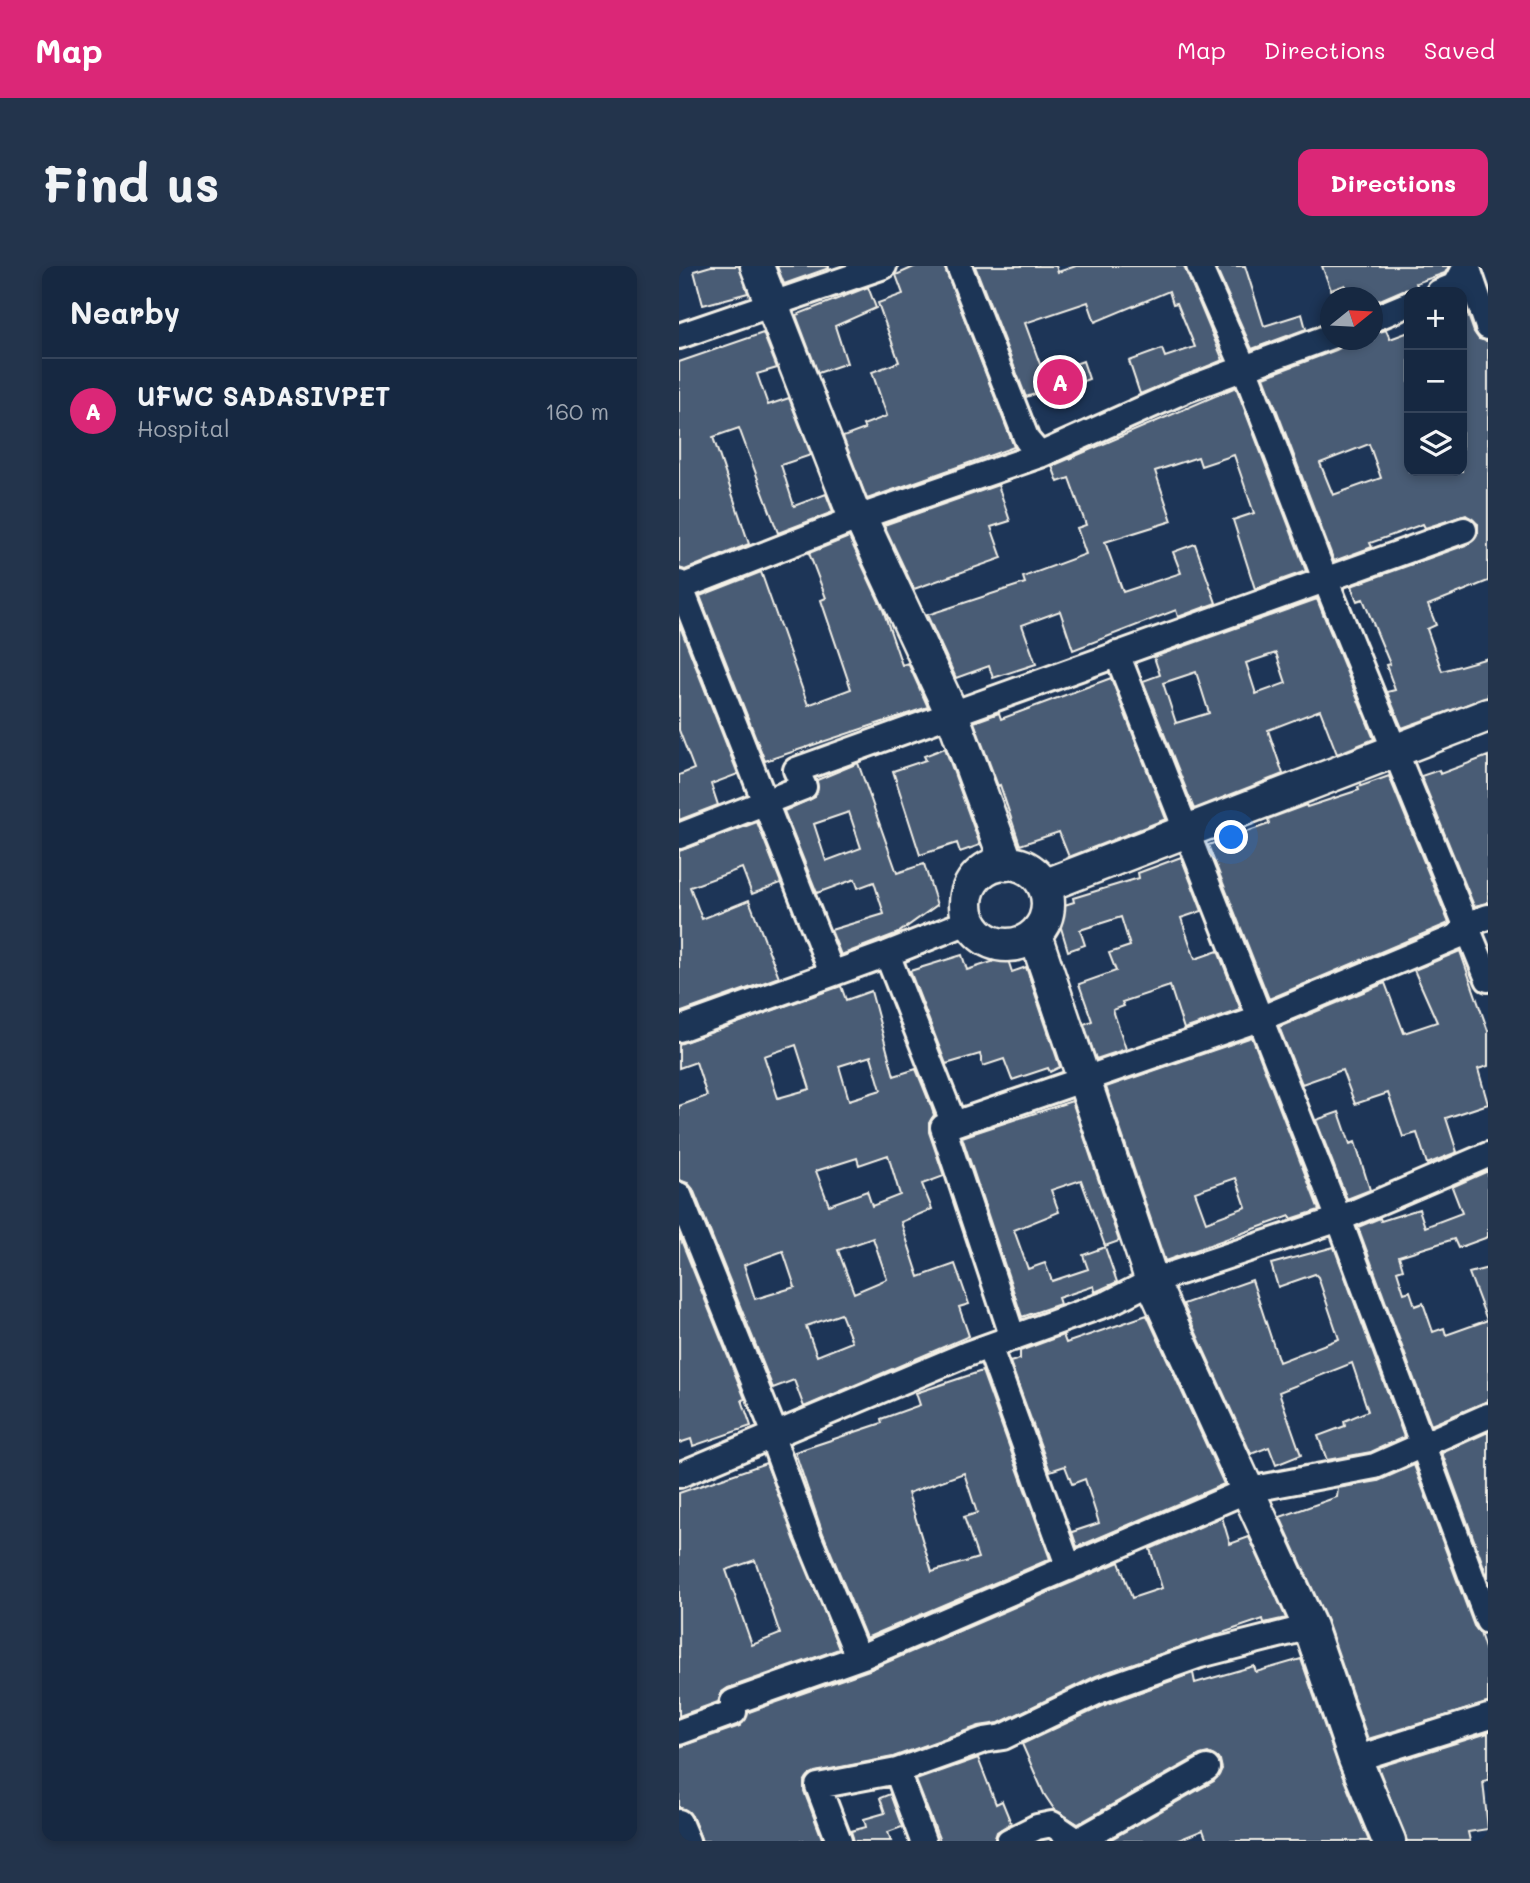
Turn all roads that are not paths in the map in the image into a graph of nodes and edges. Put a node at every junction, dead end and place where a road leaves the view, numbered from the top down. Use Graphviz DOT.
graph roads {
  1 [pos="757,266"];
  2 [pos="884,266"];
  3 [pos="958,266"];
  4 [pos="1199,266"];
  5 [pos="1455,275"];
  6 [pos="771,302"];
  7 [pos="1404,306"];
  8 [pos="1383,315"];
  9 [pos="1488,327"];
  10 [pos="679,335"];
  11 [pos="1320,340"];
  12 [pos="1245,370"];
  13 [pos="1040,455"];
  14 [pos="860,517"];
  15 [pos="1464,530"];
  16 [pos="1325,579"];
  17 [pos="680,586"];
  18 [pos="1117,654"];
  19 [pos="952,714"];
  20 [pos="1488,715"];
  21 [pos="1394,751"];
  22 [pos="768,802"];
  23 [pos="1187,830"];
  24 [pos="679,836"];
  25 [pos="1007,864"];
  26 [pos="1044,886"];
  27 [pos="1478,920"];
  28 [pos="970,921"];
  29 [pos="1035,935"];
  30 [pos="887,954"];
  31 [pos="832,973"];
  32 [pos="1488,979"];
  33 [pos="1262,1018"];
  34 [pos="679,1029"];
  35 [pos="1085,1081"];
  36 [pos="954,1124"];
  37 [pos="1488,1155"];
  38 [pos="679,1195"];
  39 [pos="1339,1219"];
  40 [pos="685,1231"];
  41 [pos="1152,1281"];
  42 [pos="1013,1338"];
  43 [pos="989,1346"];
  44 [pos="1488,1416"];
  45 [pos="773,1435"];
  46 [pos="1424,1444"];
  47 [pos="679,1475"];
  48 [pos="1248,1490"];
  49 [pos="1069,1568"];
  50 [pos="1488,1621"];
  51 [pos="1310,1627"];
  52 [pos="858,1657"];
  53 [pos="1488,1717"];
  54 [pos="679,1732"];
  55 [pos="1355,1759"];
  56 [pos="1206,1768"];
  57 [pos="897,1771"];
  58 [pos="679,1822"];
  59 [pos="687,1841"];
  60 [pos="839,1841"];
  61 [pos="923,1841"];
  62 [pos="1009,1841"];
  63 [pos="1077,1841"];
  64 [pos="1389,1841"];
  1 -- 6 [label="main road"];
  2 -- 6 [label="street"];
  3 -- 13 [label="street"];
  4 -- 12 [label="street"];
  5 -- 9 [label="street"];
  6 -- 10 [label="street"];
  6 -- 14 [label="main road"];
  7 -- 8 [label="street"];
  11 -- 12 [label="street"];
  12 -- 13 [label="street"];
  12 -- 16 [label="street"];
  13 -- 14 [label="street"];
  14 -- 17 [label="street"];
  14 -- 19 [label="main road"];
  15 -- 16 [label="street"];
  16 -- 18 [label="street"];
  16 -- 21 [label="street"];
  17 -- 22 [label="street"];
  18 -- 19 [label="street"];
  18 -- 23 [label="street"];
  19 -- 22 [label="street"];
  19 -- 25 [label="main road"];
  20 -- 21 [label="main road"];
  21 -- 23 [label="main road"];
  21 -- 27 [label="street"];
  22 -- 24 [label="street"];
  22 -- 31 [label="street"];
  23 -- 26 [label="main road"];
  23 -- 33 [label="street"];
  25 -- 26 [label="main road"];
  25 -- 28 [label="main road"];
  26 -- 29 [label="main road"];
  27 -- 32 [label="street"];
  27 -- 33 [label="street"];
  28 -- 29 [label="main road"];
  28 -- 30 [label="street"];
  29 -- 35 [label="main road"];
  30 -- 31 [label="street"];
  30 -- 36 [label="street"];
  31 -- 34 [label="street"];
  33 -- 35 [label="street"];
  33 -- 39 [label="street"];
  35 -- 36 [label="street"];
  35 -- 41 [label="main road"];
  36 -- 42 [label="street"];
  37 -- 39 [label="street"];
  38 -- 40 [label="street"];
  39 -- 41 [label="street"];
  39 -- 46 [label="street"];
  40 -- 45 [label="street"];
  41 -- 42 [label="street"];
  41 -- 48 [label="main road"];
  42 -- 43 [label="street"];
  43 -- 45 [label="street"];
  43 -- 49 [label="street"];
  44 -- 46 [label="street"];
  45 -- 47 [label="street"];
  45 -- 52 [label="street"];
  46 -- 48 [label="street"];
  46 -- 50 [label="street"];
  48 -- 49 [label="street"];
  48 -- 51 [label="main road"];
  49 -- 52 [label="street"];
  51 -- 55 [label="main road"];
  51 -- 57 [label="street"];
  52 -- 54 [label="street"];
  53 -- 55 [label="street"];
  55 -- 64 [label="main road"];
  56 -- 63 [label="street"];
  57 -- 60 [label="street"];
  57 -- 61 [label="street"];
  58 -- 59 [label="street"];
  62 -- 63 [label="street"];
}
